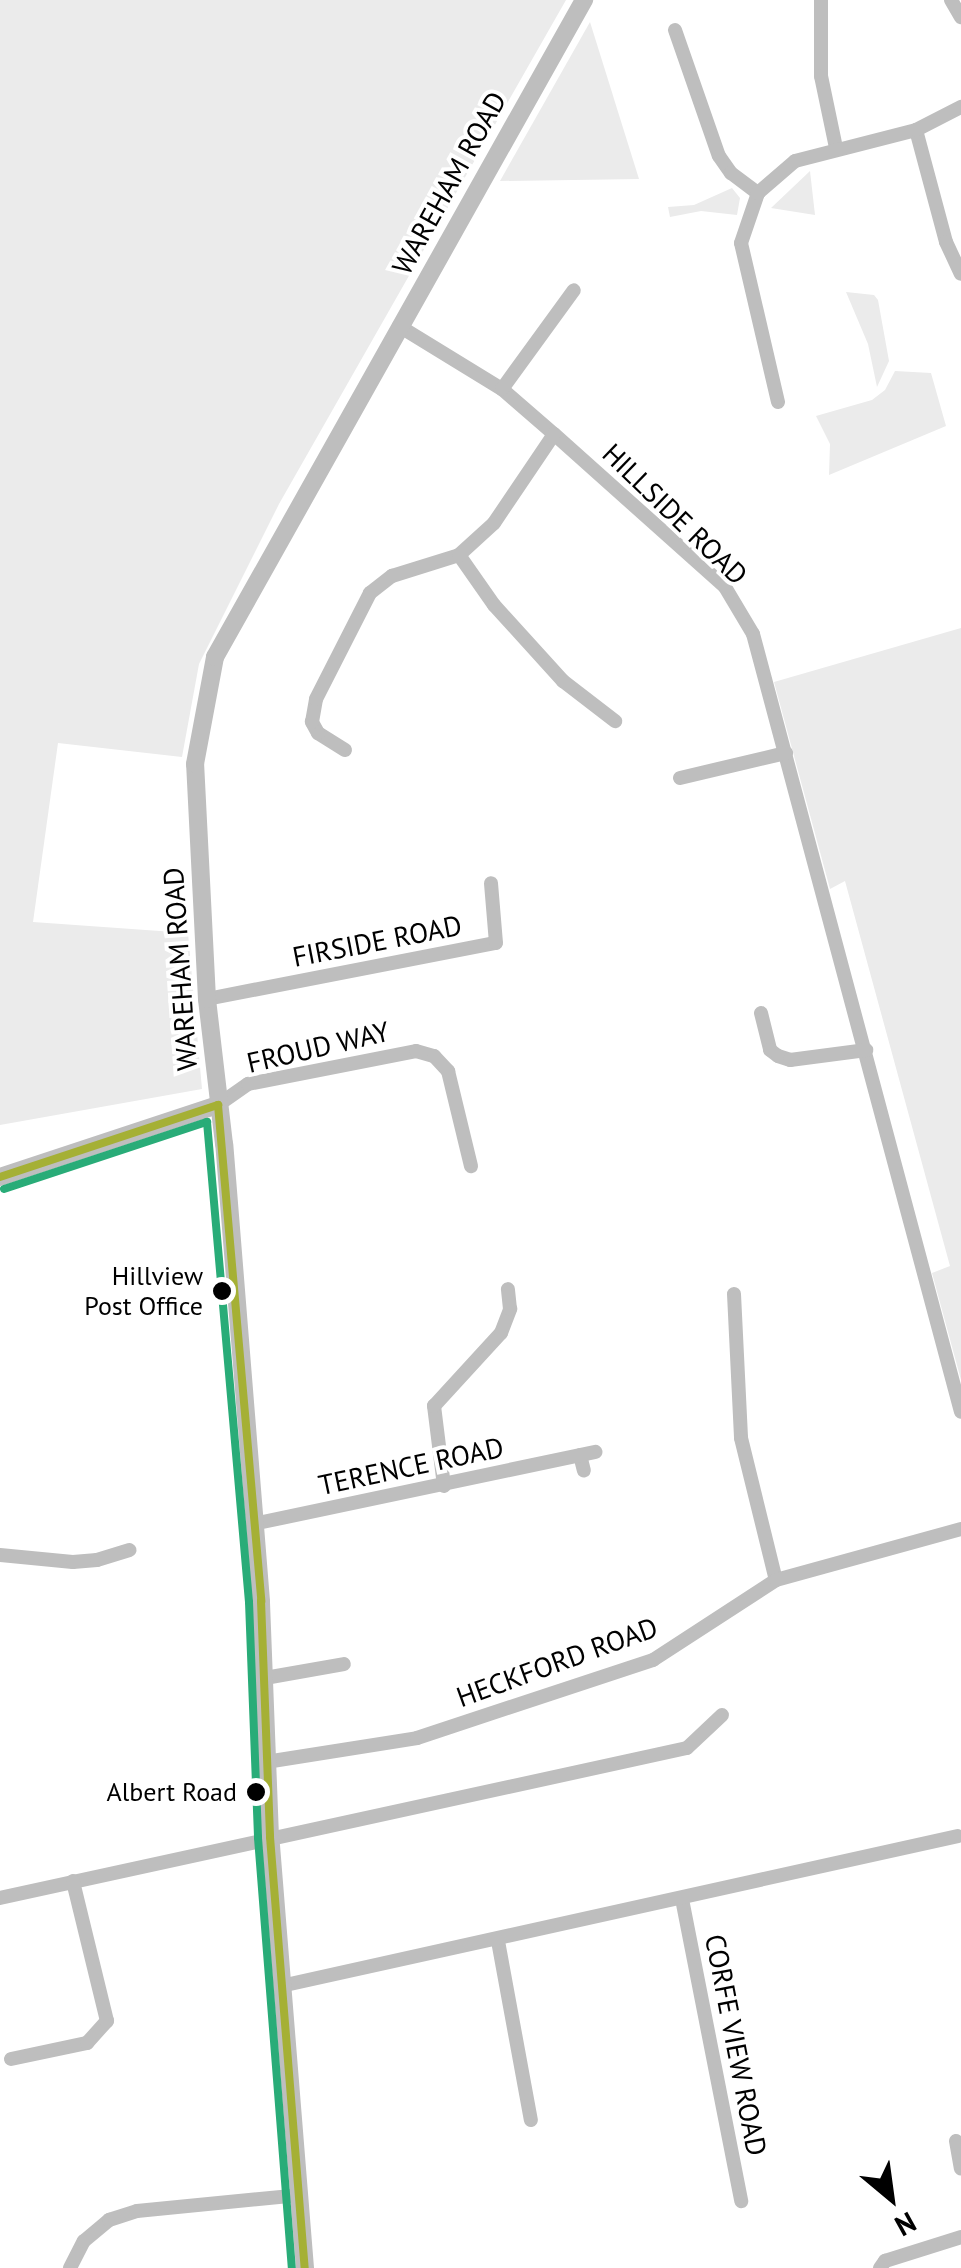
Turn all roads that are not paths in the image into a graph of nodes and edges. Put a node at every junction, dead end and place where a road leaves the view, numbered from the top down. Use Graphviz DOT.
graph roads {
  1 [pos="584,0"];
  2 [pos="822,0"];
  3 [pos="951,0"];
  4 [pos="961,17"];
  5 [pos="675,30"];
  6 [pos="961,107"];
  7 [pos="916,130"];
  8 [pos="836,148"];
  9 [pos="758,193"];
  10 [pos="961,274"];
  11 [pos="574,290"];
  12 [pos="399,326"];
  13 [pos="502,389"];
  14 [pos="778,402"];
  15 [pos="554,434"];
  16 [pos="459,556"];
  17 [pos="615,720"];
  18 [pos="346,750"];
  19 [pos="786,753"];
  20 [pos="680,778"];
  21 [pos="491,882"];
  22 [pos="208,999"];
  23 [pos="760,1013"];
  24 [pos="866,1050"];
  25 [pos="218,1105"];
  26 [pos="471,1166"];
  27 [pos="0,1177"];
  28 [pos="508,1289"];
  29 [pos="734,1294"];
  30 [pos="961,1412"];
  31 [pos="584,1471"];
  32 [pos="444,1486"];
  33 [pos="253,1524"];
  34 [pos="961,1528"];
  35 [pos="130,1550"];
  36 [pos="0,1556"];
  37 [pos="776,1580"];
  38 [pos="344,1664"];
  39 [pos="265,1678"];
  40 [pos="722,1715"];
  41 [pos="266,1762"];
  42 [pos="958,1836"];
  43 [pos="270,1837"];
  44 [pos="73,1881"];
  45 [pos="0,1898"];
  46 [pos="682,1899"];
  47 [pos="498,1942"];
  48 [pos="281,1986"];
  49 [pos="11,2059"];
  50 [pos="530,2120"];
  51 [pos="956,2141"];
  52 [pos="961,2168"];
  53 [pos="299,2196"];
  54 [pos="741,2202"];
  55 [pos="961,2237"];
  56 [pos="70,2268"];
  57 [pos="305,2268"];
  58 [pos="880,2268"];
  1 -- 12 [label="street, WAREHAM ROAD"];
  2 -- 8 [label="street"];
  3 -- 4 [label="street"];
  5 -- 9 [label="street"];
  6 -- 7 [label="street"];
  7 -- 8 [label="street"];
  7 -- 10 [label="street"];
  8 -- 9 [label="street"];
  9 -- 14 [label="street"];
  11 -- 13 [label="street"];
  12 -- 13 [label="street, HILLSIDE ROAD"];
  12 -- 22 [label="street, WAREHAM ROAD"];
  13 -- 15 [label="street, HILLSIDE ROAD"];
  15 -- 16 [label="street"];
  15 -- 19 [label="street, HILLSIDE ROAD"];
  16 -- 17 [label="street"];
  16 -- 18 [label="street"];
  19 -- 20 [label="street"];
  19 -- 24 [label="street, HILLSIDE ROAD"];
  21 -- 22 [label="street, FIRSIDE ROAD"];
  22 -- 25 [label="street, WAREHAM ROAD"];
  23 -- 24 [label="street"];
  24 -- 30 [label="street, HILLSIDE ROAD"];
  25 -- 26 [label="street, FROUD WAY"];
  25 -- 27 [label="street"];
  25 -- 33 [label="street, WAREHAM ROAD"];
  28 -- 32 [label="street"];
  29 -- 37 [label="street"];
  31 -- 32 [label="street, TERENCE ROAD"];
  32 -- 33 [label="street, TERENCE ROAD"];
  33 -- 39 [label="street, WAREHAM ROAD"];
  34 -- 37 [label="street, HECKFORD ROAD"];
  35 -- 36 [label="street"];
  37 -- 41 [label="street, HECKFORD ROAD"];
  38 -- 39 [label="street"];
  39 -- 41 [label="street, WAREHAM ROAD"];
  40 -- 43 [label="street"];
  41 -- 43 [label="street, WAREHAM ROAD"];
  42 -- 46 [label="street, CORFE VIEW ROAD"];
  43 -- 44 [label="street"];
  43 -- 48 [label="street, WAREHAM ROAD"];
  44 -- 45 [label="street"];
  44 -- 49 [label="street"];
  46 -- 47 [label="street, CORFE VIEW ROAD"];
  46 -- 54 [label="street, CORFE VIEW ROAD"];
  47 -- 48 [label="street, CORFE VIEW ROAD"];
  47 -- 50 [label="street"];
  48 -- 53 [label="street, WAREHAM ROAD"];
  51 -- 52 [label="street"];
  53 -- 56 [label="street"];
  53 -- 57 [label="street, WAREHAM ROAD"];
  55 -- 58 [label="street"];
}
